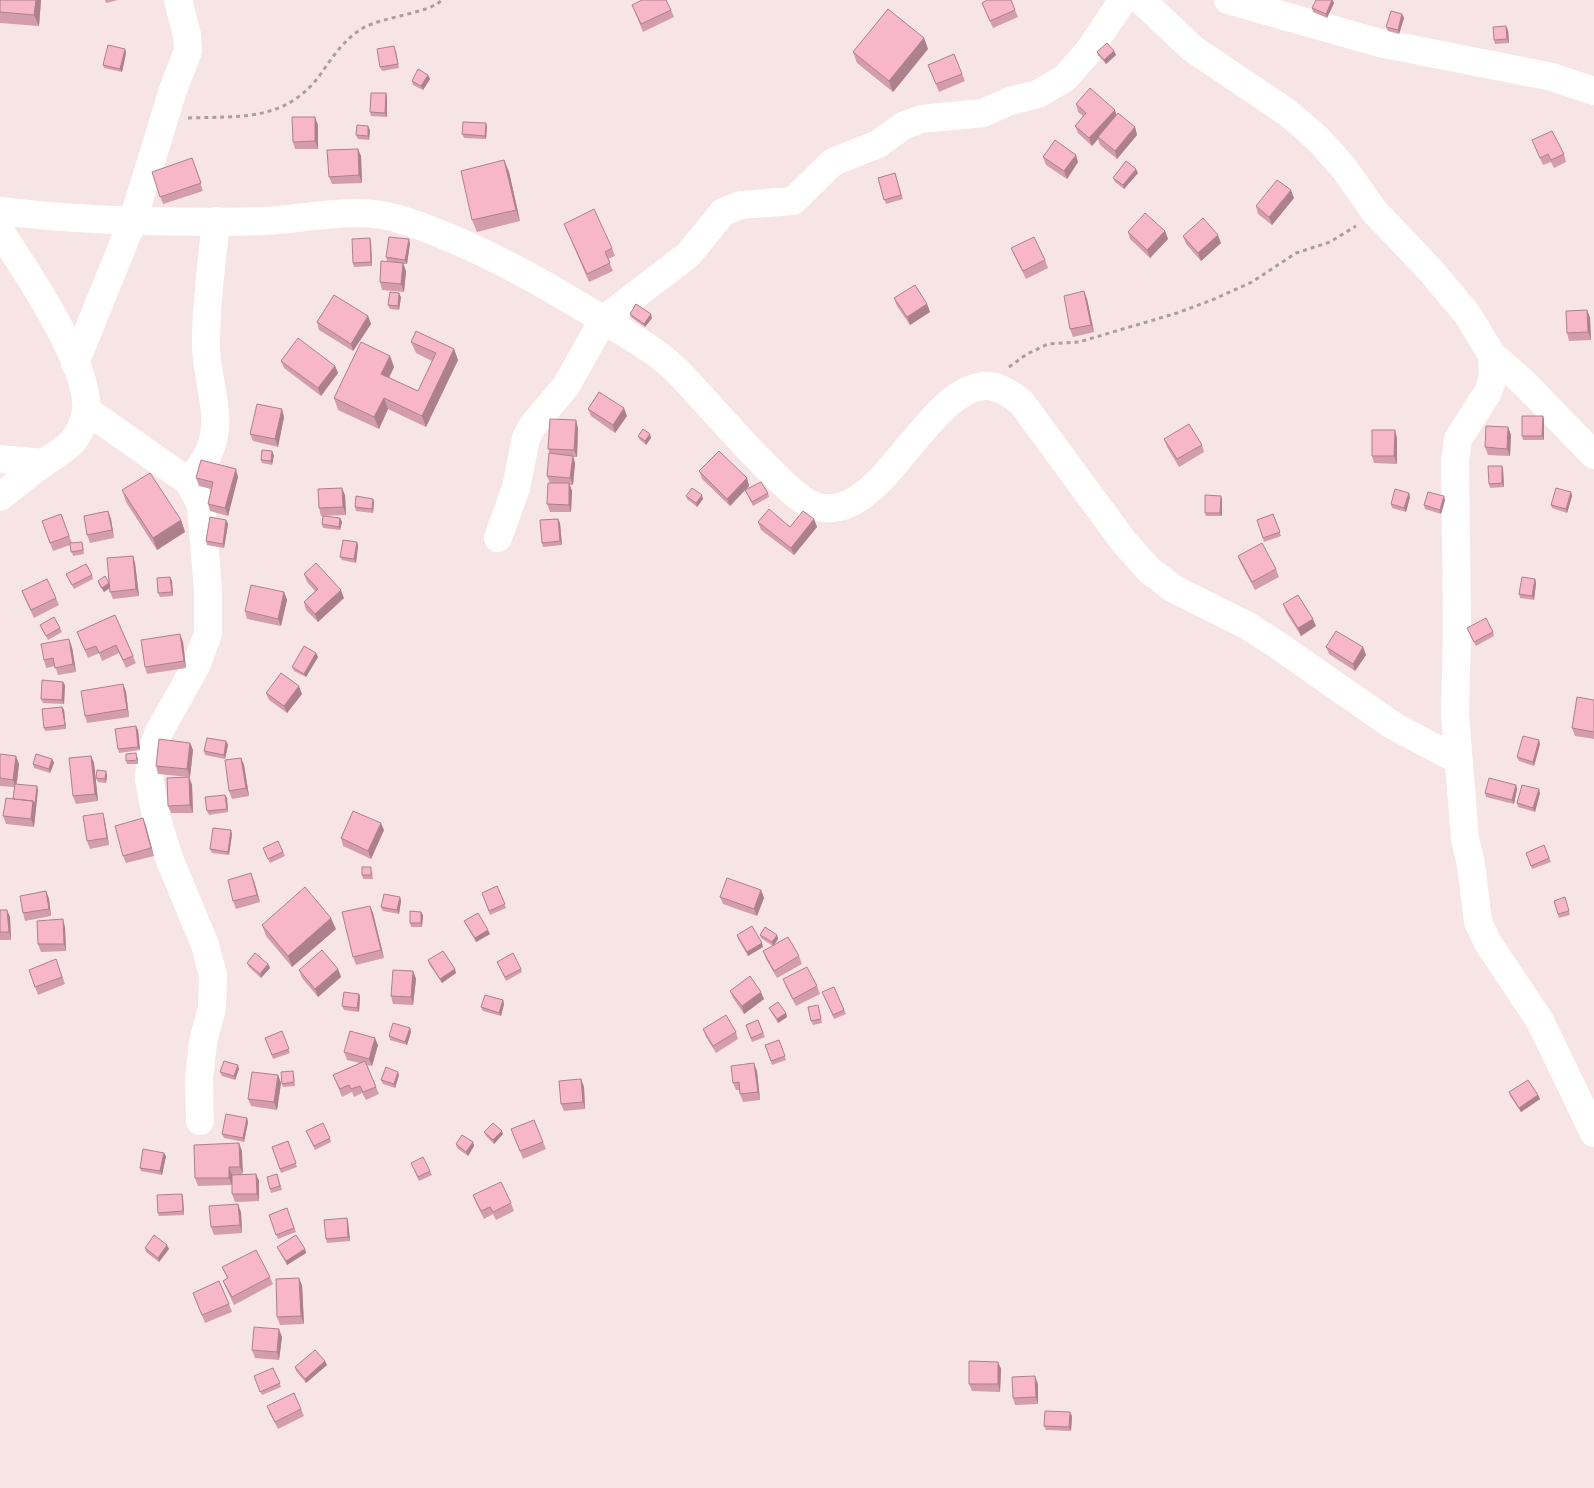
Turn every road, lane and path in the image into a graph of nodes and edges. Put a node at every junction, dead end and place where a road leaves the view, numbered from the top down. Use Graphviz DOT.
graph roads {
  1 [pos="178,0"];
  2 [pos="442,0"];
  3 [pos="1124,0"];
  4 [pos="1141,0"];
  5 [pos="1228,0"];
  6 [pos="1594,91"];
  7 [pos="164,120"];
  8 [pos="0,211"];
  9 [pos="1375,212"];
  10 [pos="133,220"];
  11 [pos="216,221"];
  12 [pos="0,231"];
  13 [pos="603,320"];
  14 [pos="1492,355"];
  15 [pos="75,363"];
  16 [pos="985,386"];
  17 [pos="86,410"];
  18 [pos="1594,455"];
  19 [pos="0,459"];
  20 [pos="44,463"];
  21 [pos="189,482"];
  22 [pos="0,497"];
  23 [pos="498,538"];
  24 [pos="1458,760"];
  25 [pos="200,1121"];
  26 [pos="1594,1133"];
  1 -- 7 [label="street"];
  2 -- 7 [label="path"];
  3 -- 13 [label="street"];
  4 -- 9 [label="street"];
  5 -- 6 [label="street"];
  7 -- 10 [label="street"];
  8 -- 10 [label="street"];
  9 -- 14 [label="street"];
  9 -- 16 [label="path"];
  10 -- 11 [label="street"];
  10 -- 15 [label="street"];
  11 -- 13 [label="street"];
  11 -- 21 [label="street"];
  12 -- 15 [label="street"];
  13 -- 16 [label="street"];
  13 -- 23 [label="street"];
  14 -- 18 [label="street"];
  14 -- 24 [label="street"];
  15 -- 17 [label="street"];
  16 -- 24 [label="street"];
  17 -- 20 [label="street"];
  17 -- 21 [label="street"];
  19 -- 20 [label="street"];
  20 -- 22 [label="street"];
  21 -- 25 [label="street"];
  24 -- 26 [label="street"];
}
